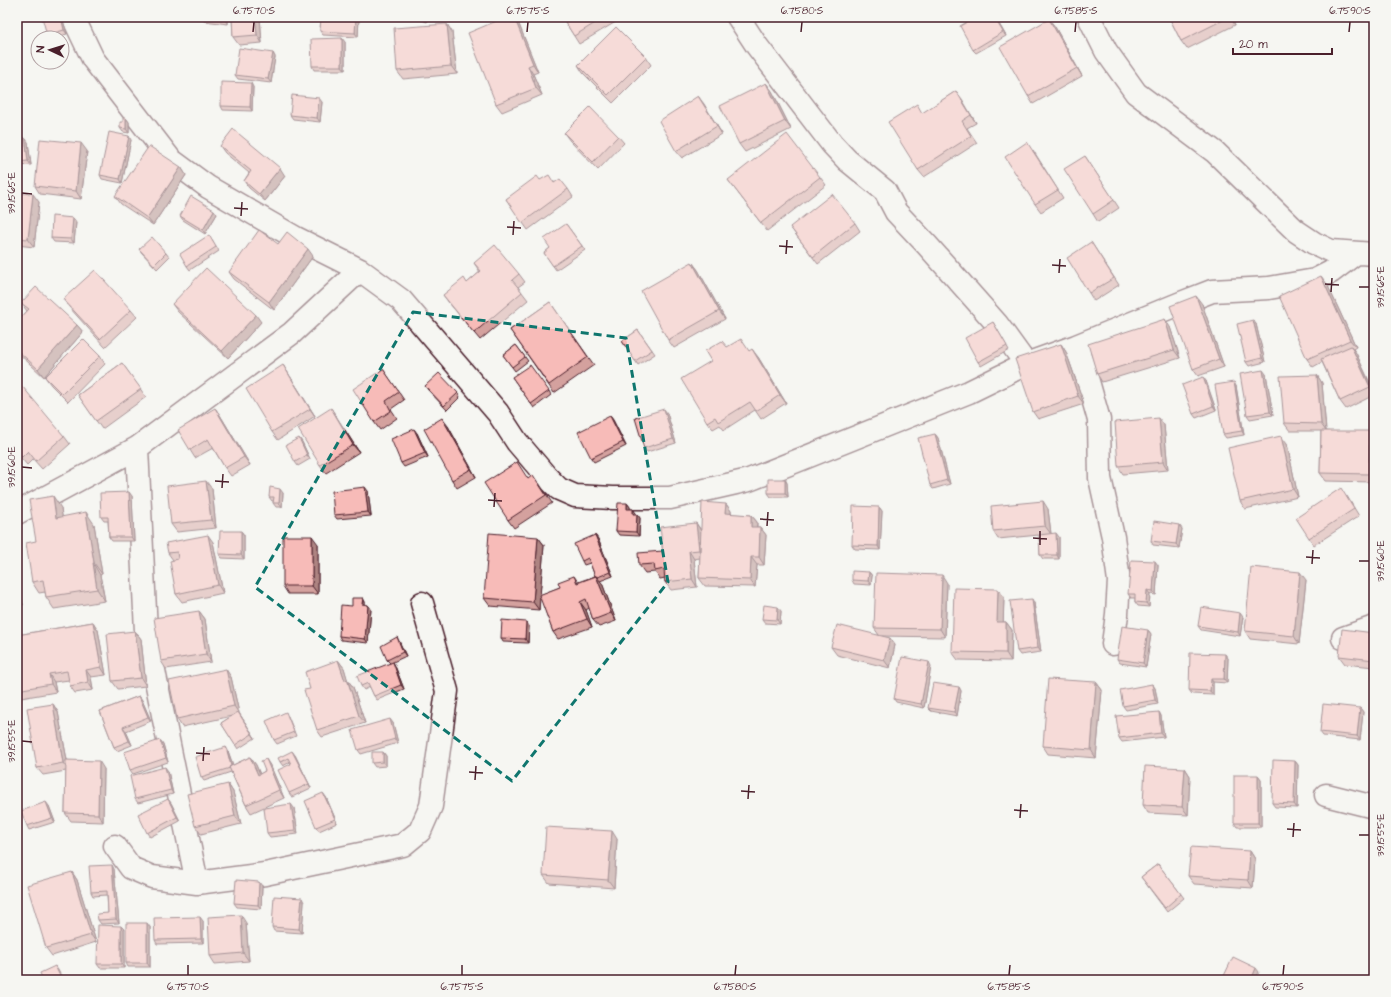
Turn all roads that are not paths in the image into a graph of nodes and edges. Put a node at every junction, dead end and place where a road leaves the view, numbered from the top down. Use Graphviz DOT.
graph roads {
  1 [pos="73,17"];
  2 [pos="738,17"];
  3 [pos="1089,17"];
  4 [pos="1369,257"];
  5 [pos="360,270"];
  6 [pos="1076,346"];
  7 [pos="1026,364"];
  8 [pos="137,448"];
  9 [pos="17,513"];
  10 [pos="422,602"];
  11 [pos="1374,626"];
  12 [pos="1343,638"];
  13 [pos="1113,644"];
  14 [pos="1326,795"];
  15 [pos="1374,807"];
  16 [pos="115,846"];
  17 [pos="197,883"];
  1 -- 5 [label="street"];
  2 -- 7 [label="street"];
  3 -- 4 [label="street"];
  4 -- 6 [label="street"];
  5 -- 7 [label="street"];
  5 -- 8 [label="street"];
  6 -- 7 [label="street"];
  6 -- 13 [label="street"];
  8 -- 9 [label="street"];
  8 -- 17 [label="street"];
  10 -- 17 [label="street"];
  11 -- 12 [label="street"];
  14 -- 15 [label="street"];
  16 -- 17 [label="street"];
}
